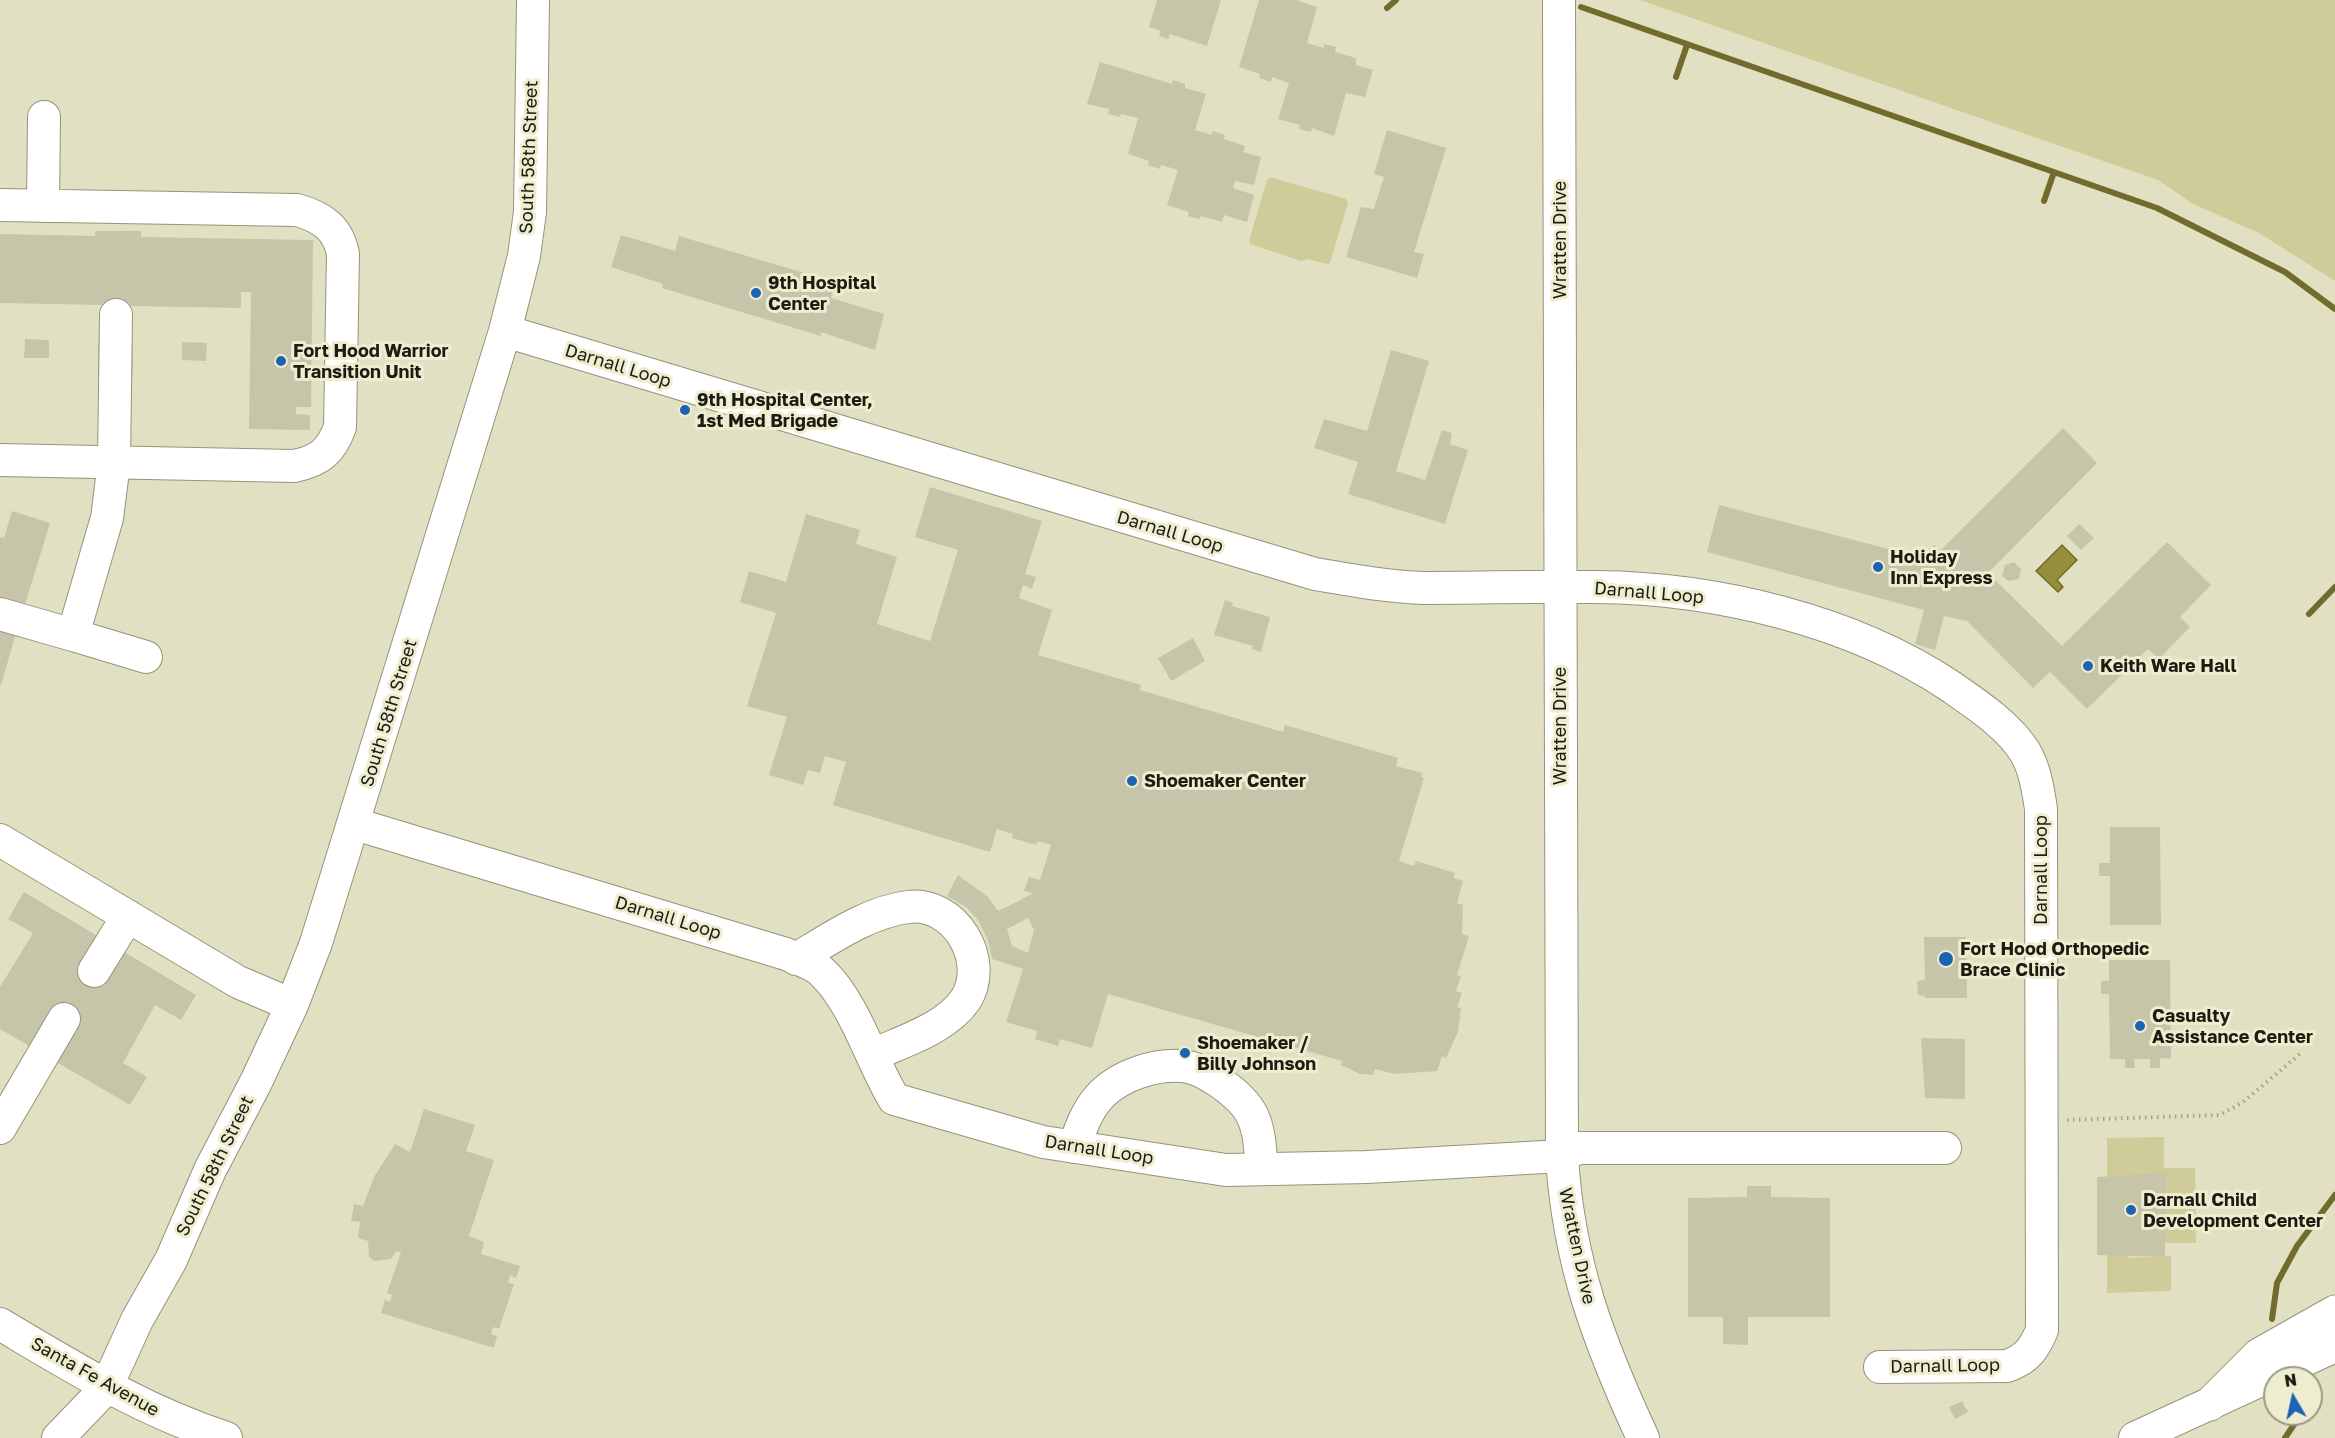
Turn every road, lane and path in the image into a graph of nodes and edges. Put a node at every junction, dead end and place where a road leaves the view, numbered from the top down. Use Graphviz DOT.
graph roads {
  1 [pos="533,0"];
  2 [pos="1559,0"];
  3 [pos="45,117"];
  4 [pos="0,205"];
  5 [pos="43,206"];
  6 [pos="116,315"];
  7 [pos="505,331"];
  8 [pos="0,460"];
  9 [pos="114,463"];
  10 [pos="1560,587"];
  11 [pos="0,614"];
  12 [pos="73,635"];
  13 [pos="146,657"];
  14 [pos="355,824"];
  15 [pos="0,840"];
  16 [pos="128,916"];
  17 [pos="796,958"];
  18 [pos="94,971"];
  19 [pos="292,1005"];
  20 [pos="64,1019"];
  21 [pos="2300,1054"];
  22 [pos="873,1055"];
  23 [pos="2042,1120"];
  24 [pos="0,1128"];
  25 [pos="1074,1147"];
  26 [pos="1944,1148"];
  27 [pos="1562,1156"];
  28 [pos="1261,1169"];
  29 [pos="2335,1312"];
  30 [pos="0,1324"];
  31 [pos="2335,1346"];
  32 [pos="1880,1367"];
  33 [pos="106,1388"];
  34 [pos="2210,1404"];
  35 [pos="58,1438"];
  36 [pos="226,1438"];
  37 [pos="1643,1438"];
  38 [pos="2135,1438"];
  1 -- 7 [label="street, South 58th Street"];
  2 -- 10 [label="street, Wratten Drive"];
  3 -- 5 [label="street"];
  4 -- 5 [label="street"];
  5 -- 9 [label="street"];
  6 -- 9 [label="street"];
  7 -- 10 [label="street, Darnall Loop"];
  7 -- 14 [label="street, South 58th Street"];
  8 -- 9 [label="street"];
  9 -- 12 [label="street"];
  10 -- 23 [label="street, Darnall Loop"];
  10 -- 27 [label="street, Wratten Drive"];
  11 -- 12 [label="street"];
  12 -- 13 [label="street"];
  14 -- 17 [label="street, Darnall Loop"];
  14 -- 19 [label="street, South 58th Street"];
  15 -- 16 [label="street"];
  16 -- 18 [label="street"];
  16 -- 19 [label="street"];
  17 -- 22 [label="street, Darnall Loop"];
  17 -- 22 [label="street"];
  19 -- 33 [label="street, South 58th Street"];
  20 -- 24 [label="street"];
  21 -- 23 [label="path"];
  22 -- 25 [label="street, Darnall Loop"];
  23 -- 32 [label="street, Darnall Loop"];
  25 -- 28 [label="street, Darnall Loop"];
  25 -- 28 [label="street"];
  26 -- 27 [label="street, Darnall Loop"];
  27 -- 28 [label="street, Darnall Loop"];
  27 -- 37 [label="street, Wratten Drive"];
  29 -- 34 [label="main road"];
  30 -- 33 [label="street, Santa Fe Avenue"];
  31 -- 34 [label="street"];
  33 -- 35 [label="street, South 58th Street"];
  33 -- 36 [label="street, Santa Fe Avenue"];
  34 -- 38 [label="street"];
}
